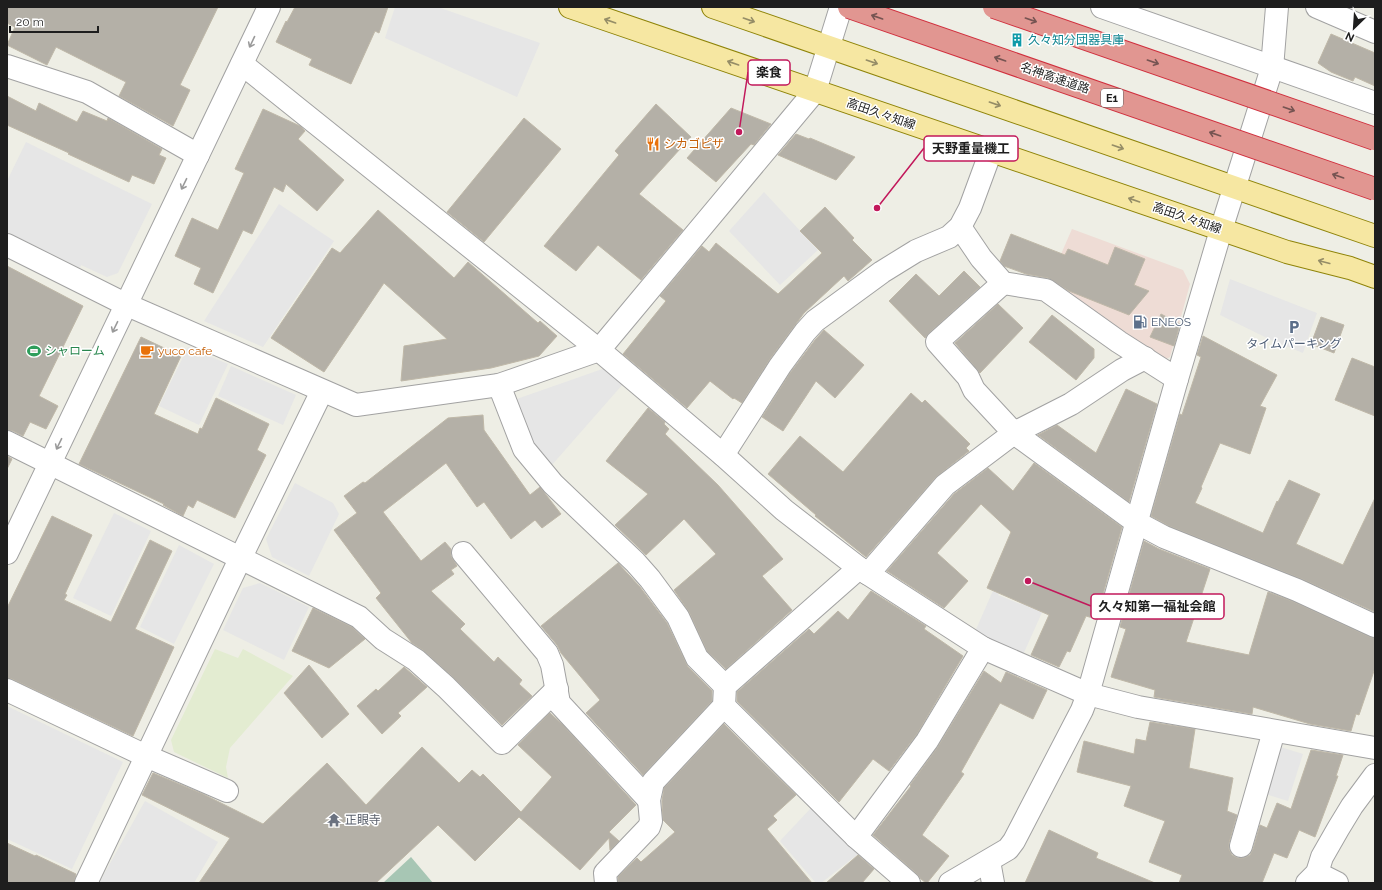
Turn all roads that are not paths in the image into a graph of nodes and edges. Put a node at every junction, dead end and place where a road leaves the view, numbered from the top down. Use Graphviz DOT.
graph roads {
  1 [pos="269,7"];
  2 [pos="570,7"];
  3 [pos="712,7"];
  4 [pos="841,7"];
  5 [pos="848,7"];
  6 [pos="994,7"];
  7 [pos="1102,7"];
  8 [pos="1277,7"];
  9 [pos="1317,7"];
  10 [pos="1375,32"];
  11 [pos="828,47"];
  12 [pos="242,64"];
  13 [pos="7,66"];
  14 [pos="1272,68"];
  15 [pos="815,91"];
  16 [pos="1375,103"];
  17 [pos="1375,139"];
  18 [pos="991,151"];
  19 [pos="198,155"];
  20 [pos="1234,187"];
  21 [pos="1375,189"];
  22 [pos="960,227"];
  23 [pos="1221,230"];
  24 [pos="1375,236"];
  25 [pos="7,245"];
  26 [pos="1350,268"];
  27 [pos="1375,277"];
  28 [pos="1003,283"];
  29 [pos="1375,283"];
  30 [pos="125,304"];
  31 [pos="599,350"];
  32 [pos="1144,358"];
  33 [pos="1177,379"];
  34 [pos="499,385"];
  35 [pos="322,391"];
  36 [pos="1014,433"];
  37 [pos="7,442"];
  38 [pos="723,455"];
  39 [pos="49,464"];
  40 [pos="1136,522"];
  41 [pos="7,553"];
  42 [pos="463,553"];
  43 [pos="240,559"];
  44 [pos="863,571"];
  45 [pos="1375,626"];
  46 [pos="983,648"];
  47 [pos="7,690"];
  48 [pos="556,690"];
  49 [pos="1088,694"];
  50 [pos="724,696"];
  51 [pos="1274,731"];
  52 [pos="1374,743"];
  53 [pos="146,756"];
  54 [pos="1375,775"];
  55 [pos="227,791"];
  56 [pos="649,800"];
  57 [pos="856,837"];
  58 [pos="1241,846"];
  59 [pos="989,861"];
  60 [pos="1312,878"];
  61 [pos="86,883"];
  62 [pos="606,883"];
  63 [pos="909,883"];
  64 [pos="950,883"];
  65 [pos="993,883"];
  66 [pos="1337,883"];
  1 -- 12 [label="street, one-way"];
  15 -- 2 [label="main road, 高田久々知線, one-way"];
  3 -- 11 [label="main road, one-way"];
  4 -- 11 [label="street"];
  21 -- 5 [label="highway, 名神高速道路 / E1, one-way, bridge"];
  6 -- 17 [label="highway, one-way, bridge"];
  7 -- 14 [label="street"];
  8 -- 14 [label="street"];
  9 -- 10 [label="street"];
  11 -- 15 [label="street"];
  11 -- 20 [label="main road, one-way"];
  12 -- 19 [label="street"];
  12 -- 31 [label="street"];
  13 -- 19 [label="street"];
  14 -- 16 [label="street"];
  14 -- 20 [label="street"];
  15 -- 18 [label="main road, 高田久々知線"];
  15 -- 31 [label="street"];
  18 -- 22 [label="street"];
  23 -- 18 [label="main road, 高田久々知線, one-way"];
  19 -- 30 [label="street, one-way"];
  20 -- 23 [label="street"];
  20 -- 24 [label="main road"];
  22 -- 28 [label="street"];
  22 -- 38 [label="street"];
  26 -- 23 [label="main road, 高田久々知線, one-way"];
  23 -- 33 [label="street"];
  25 -- 30 [label="street"];
  26 -- 27 [label="main road, 高田久々知線"];
  26 -- 29 [label="street"];
  28 -- 32 [label="street"];
  28 -- 36 [label="street"];
  30 -- 35 [label="street"];
  30 -- 39 [label="street, one-way"];
  31 -- 34 [label="street"];
  31 -- 38 [label="street"];
  32 -- 33 [label="street"];
  32 -- 36 [label="street"];
  33 -- 40 [label="street"];
  34 -- 35 [label="street"];
  34 -- 50 [label="street"];
  35 -- 43 [label="street"];
  36 -- 40 [label="street"];
  36 -- 44 [label="street"];
  37 -- 39 [label="street"];
  38 -- 44 [label="street"];
  39 -- 41 [label="street"];
  39 -- 43 [label="street"];
  40 -- 45 [label="street"];
  40 -- 49 [label="street"];
  42 -- 48 [label="street"];
  43 -- 48 [label="street"];
  43 -- 53 [label="street"];
  44 -- 46 [label="street"];
  44 -- 50 [label="street"];
  46 -- 49 [label="street"];
  46 -- 57 [label="street"];
  47 -- 53 [label="street"];
  48 -- 56 [label="street"];
  49 -- 51 [label="street"];
  49 -- 59 [label="street"];
  50 -- 56 [label="street"];
  50 -- 57 [label="street"];
  51 -- 52 [label="street"];
  51 -- 58 [label="street"];
  53 -- 55 [label="street"];
  53 -- 61 [label="street"];
  54 -- 60 [label="street"];
  56 -- 62 [label="street"];
  57 -- 63 [label="street"];
  59 -- 64 [label="street"];
  59 -- 65 [label="street"];
  60 -- 66 [label="street"];
}
